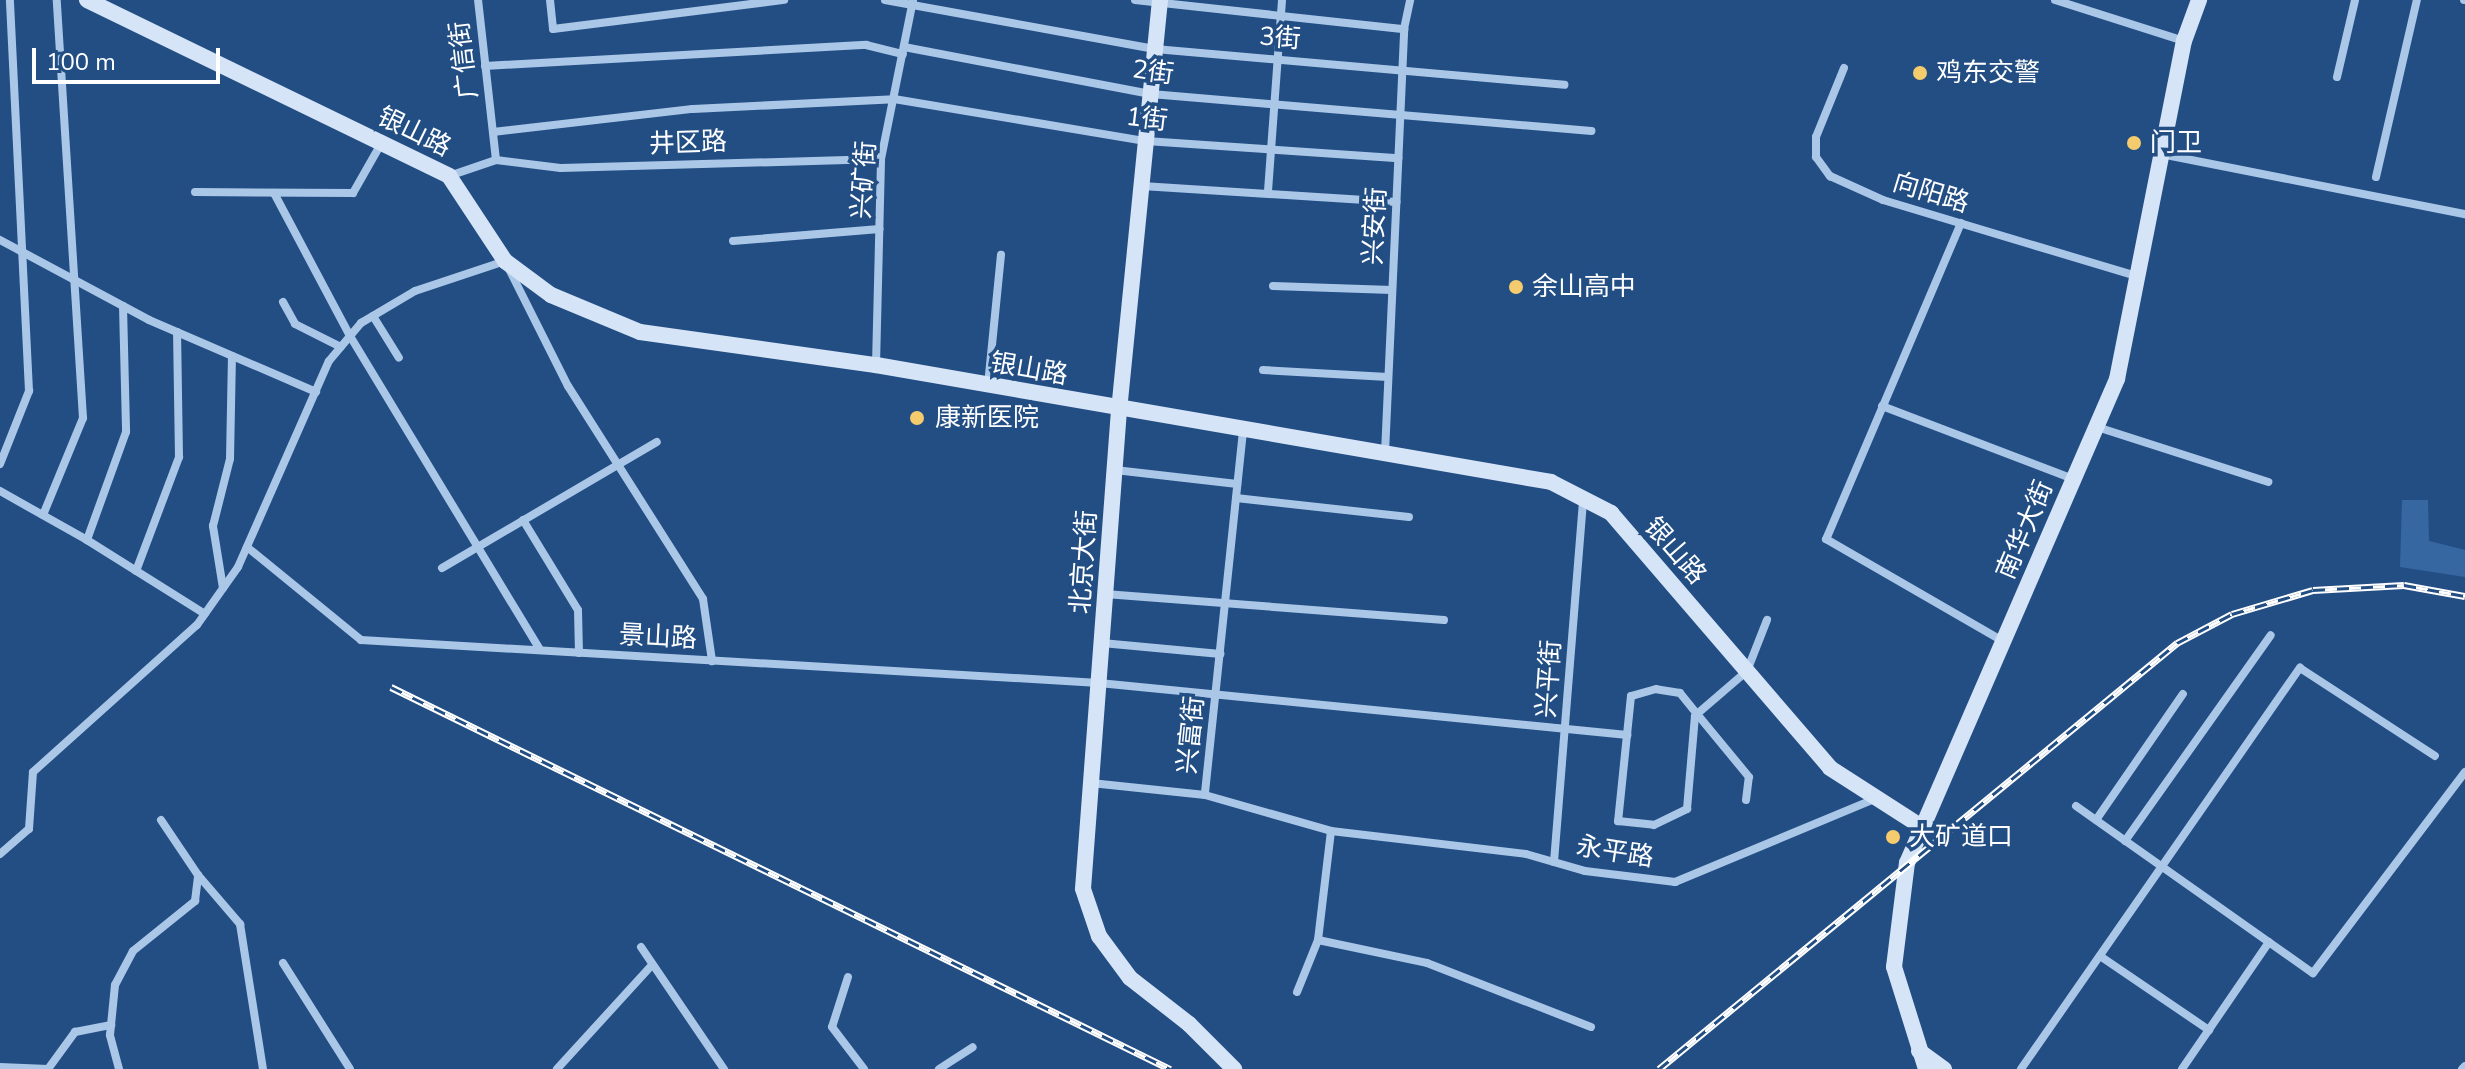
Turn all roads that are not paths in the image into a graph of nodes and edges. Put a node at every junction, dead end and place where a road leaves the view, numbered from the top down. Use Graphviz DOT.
graph roads {
  1 [pos="10,0"];
  2 [pos="57,0"];
  3 [pos="87,0"];
  4 [pos="478,0"];
  5 [pos="550,0"];
  6 [pos="784,0"];
  7 [pos="885,0"];
  8 [pos="1135,0"];
  9 [pos="1282,0"];
  10 [pos="1410,0"];
  11 [pos="2055,0"];
  12 [pos="2199,0"];
  13 [pos="2355,0"];
  14 [pos="2417,0"];
  15 [pos="913,1"];
  16 [pos="1160,2"];
  17 [pos="1281,16"];
  18 [pos="1404,29"];
  19 [pos="2184,41"];
  20 [pos="1155,49"];
  21 [pos="904,50"];
  22 [pos="1277,58"];
  23 [pos="485,66"];
  24 [pos="1402,68"];
  25 [pos="1844,68"];
  26 [pos="2337,77"];
  27 [pos="1564,85"];
  28 [pos="1151,94"];
  29 [pos="894,99"];
  30 [pos="1274,105"];
  31 [pos="1400,116"];
  32 [pos="1591,131"];
  33 [pos="493,132"];
  34 [pos="1146,141"];
  35 [pos="381,143"];
  36 [pos="1271,149"];
  37 [pos="2161,154"];
  38 [pos="1398,158"];
  39 [pos="881,159"];
  40 [pos="496,160"];
  41 [pos="449,176"];
  42 [pos="2376,177"];
  43 [pos="1141,186"];
  44 [pos="1268,191"];
  45 [pos="195,192"];
  46 [pos="274,193"];
  47 [pos="1396,202"];
  48 [pos="2465,214"];
  49 [pos="1961,223"];
  50 [pos="880,229"];
  51 [pos="0,240"];
  52 [pos="733,241"];
  53 [pos="22,252"];
  54 [pos="1001,255"];
  55 [pos="505,261"];
  56 [pos="2137,276"];
  57 [pos="75,280"];
  58 [pos="1273,286"];
  59 [pos="1392,290"];
  60 [pos="283,302"];
  61 [pos="123,306"];
  62 [pos="373,316"];
  63 [pos="177,332"];
  64 [pos="350,336"];
  65 [pos="341,347"];
  66 [pos="232,356"];
  67 [pos="399,358"];
  68 [pos="876,365"];
  69 [pos="1263,370"];
  70 [pos="1388,377"];
  71 [pos="988,386"];
  72 [pos="316,392"];
  73 [pos="1882,406"];
  74 [pos="1119,410"];
  75 [pos="2096,426"];
  76 [pos="1243,431"];
  77 [pos="657,442"];
  78 [pos="1385,454"];
  79 [pos="618,463"];
  80 [pos="0,464"];
  81 [pos="1115,470"];
  82 [pos="2073,479"];
  83 [pos="2268,482"];
  84 [pos="1237,484"];
  85 [pos="0,491"];
  86 [pos="1236,498"];
  87 [pos="1583,498"];
  88 [pos="43,515"];
  89 [pos="1409,517"];
  90 [pos="523,520"];
  91 [pos="87,540"];
  92 [pos="480,546"];
  93 [pos="247,547"];
  94 [pos="442,568"];
  95 [pos="136,571"];
  96 [pos="223,588"];
  97 [pos="1105,594"];
  98 [pos="1225,603"];
  99 [pos="205,614"];
  100 [pos="1444,620"];
  101 [pos="1767,620"];
  102 [pos="2271,635"];
  103 [pos="2003,641"];
  104 [pos="1102,643"];
  105 [pos="540,650"];
  106 [pos="579,653"];
  107 [pos="1220,654"];
  108 [pos="712,661"];
  109 [pos="1747,671"];
  110 [pos="1099,683"];
  111 [pos="2183,694"];
  112 [pos="1215,698"];
  113 [pos="1697,714"];
  114 [pos="1564,732"];
  115 [pos="1627,735"];
  116 [pos="2435,756"];
  117 [pos="2465,772"];
  118 [pos="1091,783"];
  119 [pos="1205,795"];
  120 [pos="1877,798"];
  121 [pos="1746,800"];
  122 [pos="2076,806"];
  123 [pos="161,820"];
  124 [pos="2096,820"];
  125 [pos="1922,827"];
  126 [pos="1331,831"];
  127 [pos="2125,841"];
  128 [pos="0,854"];
  129 [pos="1554,862"];
  130 [pos="2162,867"];
  131 [pos="198,875"];
  132 [pos="1318,940"];
  133 [pos="2269,942"];
  134 [pos="641,947"];
  135 [pos="2100,956"];
  136 [pos="283,963"];
  137 [pos="652,965"];
  138 [pos="848,977"];
  139 [pos="1297,992"];
  140 [pos="111,1025"];
  141 [pos="1591,1027"];
  142 [pos="2209,1030"];
  143 [pos="973,1047"];
  144 [pos="1918,1050"];
  145 [pos="0,1067"];
  146 [pos="48,1069"];
  147 [pos="119,1069"];
  148 [pos="263,1069"];
  149 [pos="350,1069"];
  150 [pos="557,1069"];
  151 [pos="724,1069"];
  152 [pos="864,1069"];
  153 [pos="939,1069"];
  154 [pos="1234,1069"];
  155 [pos="1926,1069"];
  156 [pos="1944,1069"];
  157 [pos="2021,1069"];
  158 [pos="2182,1069"];
  1 -- 53 [label="street"];
  2 -- 57 [label="street"];
  3 -- 35 [label="street, 银山路"];
  4 -- 23 [label="street, 广信街"];
  5 -- 6 [label="street"];
  7 -- 15 [label="street, 3街"];
  8 -- 16 [label="street"];
  9 -- 17 [label="street"];
  10 -- 18 [label="street, 兴安街"];
  11 -- 19 [label="street"];
  12 -- 19 [label="street, 南华大街"];
  13 -- 26 [label="street"];
  14 -- 42 [label="street"];
  15 -- 20 [label="street, 3街"];
  15 -- 21 [label="street, 兴矿街"];
  16 -- 17 [label="street"];
  16 -- 20 [label="street, 北京大街"];
  17 -- 18 [label="street"];
  17 -- 22 [label="street"];
  18 -- 24 [label="street, 兴安街"];
  19 -- 37 [label="street, 南华大街"];
  20 -- 22 [label="street, 3街"];
  20 -- 28 [label="street, 北京大街"];
  21 -- 23 [label="street, 2街"];
  21 -- 28 [label="street, 2街"];
  21 -- 29 [label="street, 兴矿街"];
  22 -- 24 [label="street, 3街"];
  22 -- 30 [label="street"];
  23 -- 33 [label="street, 广信街"];
  24 -- 27 [label="street, 3街"];
  24 -- 31 [label="street, 兴安街"];
  25 -- 49 [label="street, 向阳路"];
  28 -- 30 [label="street, 2街"];
  28 -- 34 [label="street, 北京大街"];
  29 -- 33 [label="street, 1街"];
  29 -- 34 [label="street, 1街"];
  29 -- 39 [label="street, 兴矿街"];
  30 -- 31 [label="street, 2街"];
  30 -- 36 [label="street"];
  31 -- 32 [label="street, 2街"];
  31 -- 38 [label="street, 兴安街"];
  33 -- 40 [label="street, 广信街"];
  34 -- 36 [label="street, 1街"];
  34 -- 43 [label="street, 北京大街"];
  35 -- 41 [label="street, 银山路"];
  35 -- 46 [label="street"];
  36 -- 38 [label="street, 1街"];
  36 -- 44 [label="street"];
  37 -- 48 [label="street"];
  37 -- 56 [label="street, 南华大街"];
  38 -- 47 [label="street, 兴安街"];
  39 -- 40 [label="street, 井区路"];
  39 -- 50 [label="street, 兴矿街"];
  40 -- 41 [label="street"];
  41 -- 55 [label="street, 银山路"];
  43 -- 44 [label="street"];
  43 -- 74 [label="street, 北京大街"];
  44 -- 47 [label="street"];
  45 -- 46 [label="street"];
  46 -- 64 [label="street"];
  47 -- 59 [label="street, 兴安街"];
  49 -- 56 [label="street, 向阳路"];
  49 -- 73 [label="street"];
  50 -- 52 [label="street"];
  50 -- 68 [label="street, 兴矿街"];
  51 -- 53 [label="street"];
  53 -- 57 [label="street"];
  53 -- 80 [label="street"];
  54 -- 71 [label="street"];
  55 -- 62 [label="street"];
  55 -- 68 [label="street, 银山路"];
  55 -- 79 [label="street"];
  56 -- 75 [label="street, 南华大街"];
  57 -- 61 [label="street"];
  57 -- 88 [label="street"];
  58 -- 59 [label="street"];
  59 -- 70 [label="street, 兴安街"];
  60 -- 65 [label="street"];
  61 -- 63 [label="street"];
  61 -- 91 [label="street"];
  62 -- 64 [label="street"];
  62 -- 67 [label="street"];
  63 -- 66 [label="street"];
  63 -- 95 [label="street"];
  64 -- 65 [label="street"];
  64 -- 92 [label="street"];
  65 -- 72 [label="street"];
  66 -- 72 [label="street"];
  66 -- 96 [label="street"];
  68 -- 71 [label="street, 银山路"];
  69 -- 70 [label="street"];
  70 -- 78 [label="street, 兴安街"];
  71 -- 74 [label="street, 银山路"];
  72 -- 93 [label="street"];
  73 -- 82 [label="street"];
  73 -- 103 [label="street"];
  74 -- 76 [label="street, 银山路"];
  74 -- 81 [label="street, 北京大街"];
  75 -- 82 [label="street, 南华大街"];
  75 -- 83 [label="street"];
  76 -- 78 [label="street, 银山路"];
  76 -- 84 [label="street, 兴富街"];
  77 -- 79 [label="street"];
  78 -- 87 [label="street, 银山路"];
  79 -- 90 [label="street"];
  79 -- 108 [label="street"];
  81 -- 84 [label="street"];
  81 -- 97 [label="street, 北京大街"];
  82 -- 103 [label="street, 南华大街"];
  84 -- 86 [label="street, 兴富街"];
  85 -- 88 [label="street"];
  86 -- 89 [label="street"];
  86 -- 98 [label="street, 兴富街"];
  87 -- 109 [label="street, 银山路"];
  87 -- 114 [label="street, 兴平街"];
  88 -- 91 [label="street"];
  90 -- 92 [label="street"];
  90 -- 106 [label="street"];
  91 -- 95 [label="street"];
  92 -- 94 [label="street"];
  92 -- 105 [label="street"];
  93 -- 96 [label="street"];
  93 -- 105 [label="street, 景山路"];
  95 -- 99 [label="street"];
  96 -- 99 [label="street"];
  97 -- 98 [label="street"];
  97 -- 104 [label="street, 北京大街"];
  98 -- 100 [label="street"];
  98 -- 107 [label="street, 兴富街"];
  99 -- 128 [label="street"];
  101 -- 109 [label="street"];
  102 -- 127 [label="street"];
  103 -- 125 [label="street, 南华大街"];
  104 -- 107 [label="street"];
  104 -- 110 [label="street, 北京大街"];
  105 -- 106 [label="street, 景山路"];
  106 -- 108 [label="street, 景山路"];
  107 -- 112 [label="street, 兴富街"];
  108 -- 110 [label="street, 景山路"];
  109 -- 113 [label="street"];
  109 -- 120 [label="street, 银山路"];
  110 -- 112 [label="street, 景山路"];
  110 -- 118 [label="street, 北京大街"];
  111 -- 124 [label="street"];
  112 -- 114 [label="street, 景山路"];
  112 -- 119 [label="street, 兴富街"];
  113 -- 115 [label="street"];
  113 -- 115 [label="street"];
  113 -- 121 [label="street"];
  114 -- 115 [label="street, 景山路"];
  114 -- 129 [label="street, 兴平街"];
  116 -- 130 [label="street"];
  117 -- 133 [label="street"];
  118 -- 119 [label="street"];
  118 -- 154 [label="street, 北京大街"];
  119 -- 126 [label="street, 兴富街"];
  120 -- 125 [label="street, 银山路"];
  120 -- 129 [label="street, 永平路"];
  122 -- 124 [label="street"];
  123 -- 131 [label="street"];
  124 -- 127 [label="street"];
  125 -- 144 [label="street, 南华大街"];
  126 -- 129 [label="street, 永平路"];
  126 -- 132 [label="street"];
  127 -- 130 [label="street"];
  130 -- 133 [label="street"];
  130 -- 135 [label="street"];
  131 -- 140 [label="street"];
  131 -- 148 [label="street"];
  132 -- 139 [label="street"];
  132 -- 141 [label="street"];
  133 -- 142 [label="street"];
  134 -- 137 [label="street"];
  135 -- 142 [label="street"];
  135 -- 157 [label="street"];
  136 -- 149 [label="street"];
  137 -- 150 [label="street"];
  137 -- 151 [label="street"];
  138 -- 152 [label="street"];
  140 -- 146 [label="street"];
  140 -- 147 [label="street"];
  142 -- 158 [label="street"];
  143 -- 153 [label="street"];
  144 -- 155 [label="street, 南华大街"];
  144 -- 156 [label="street"];
  145 -- 146 [label="street"];
}
